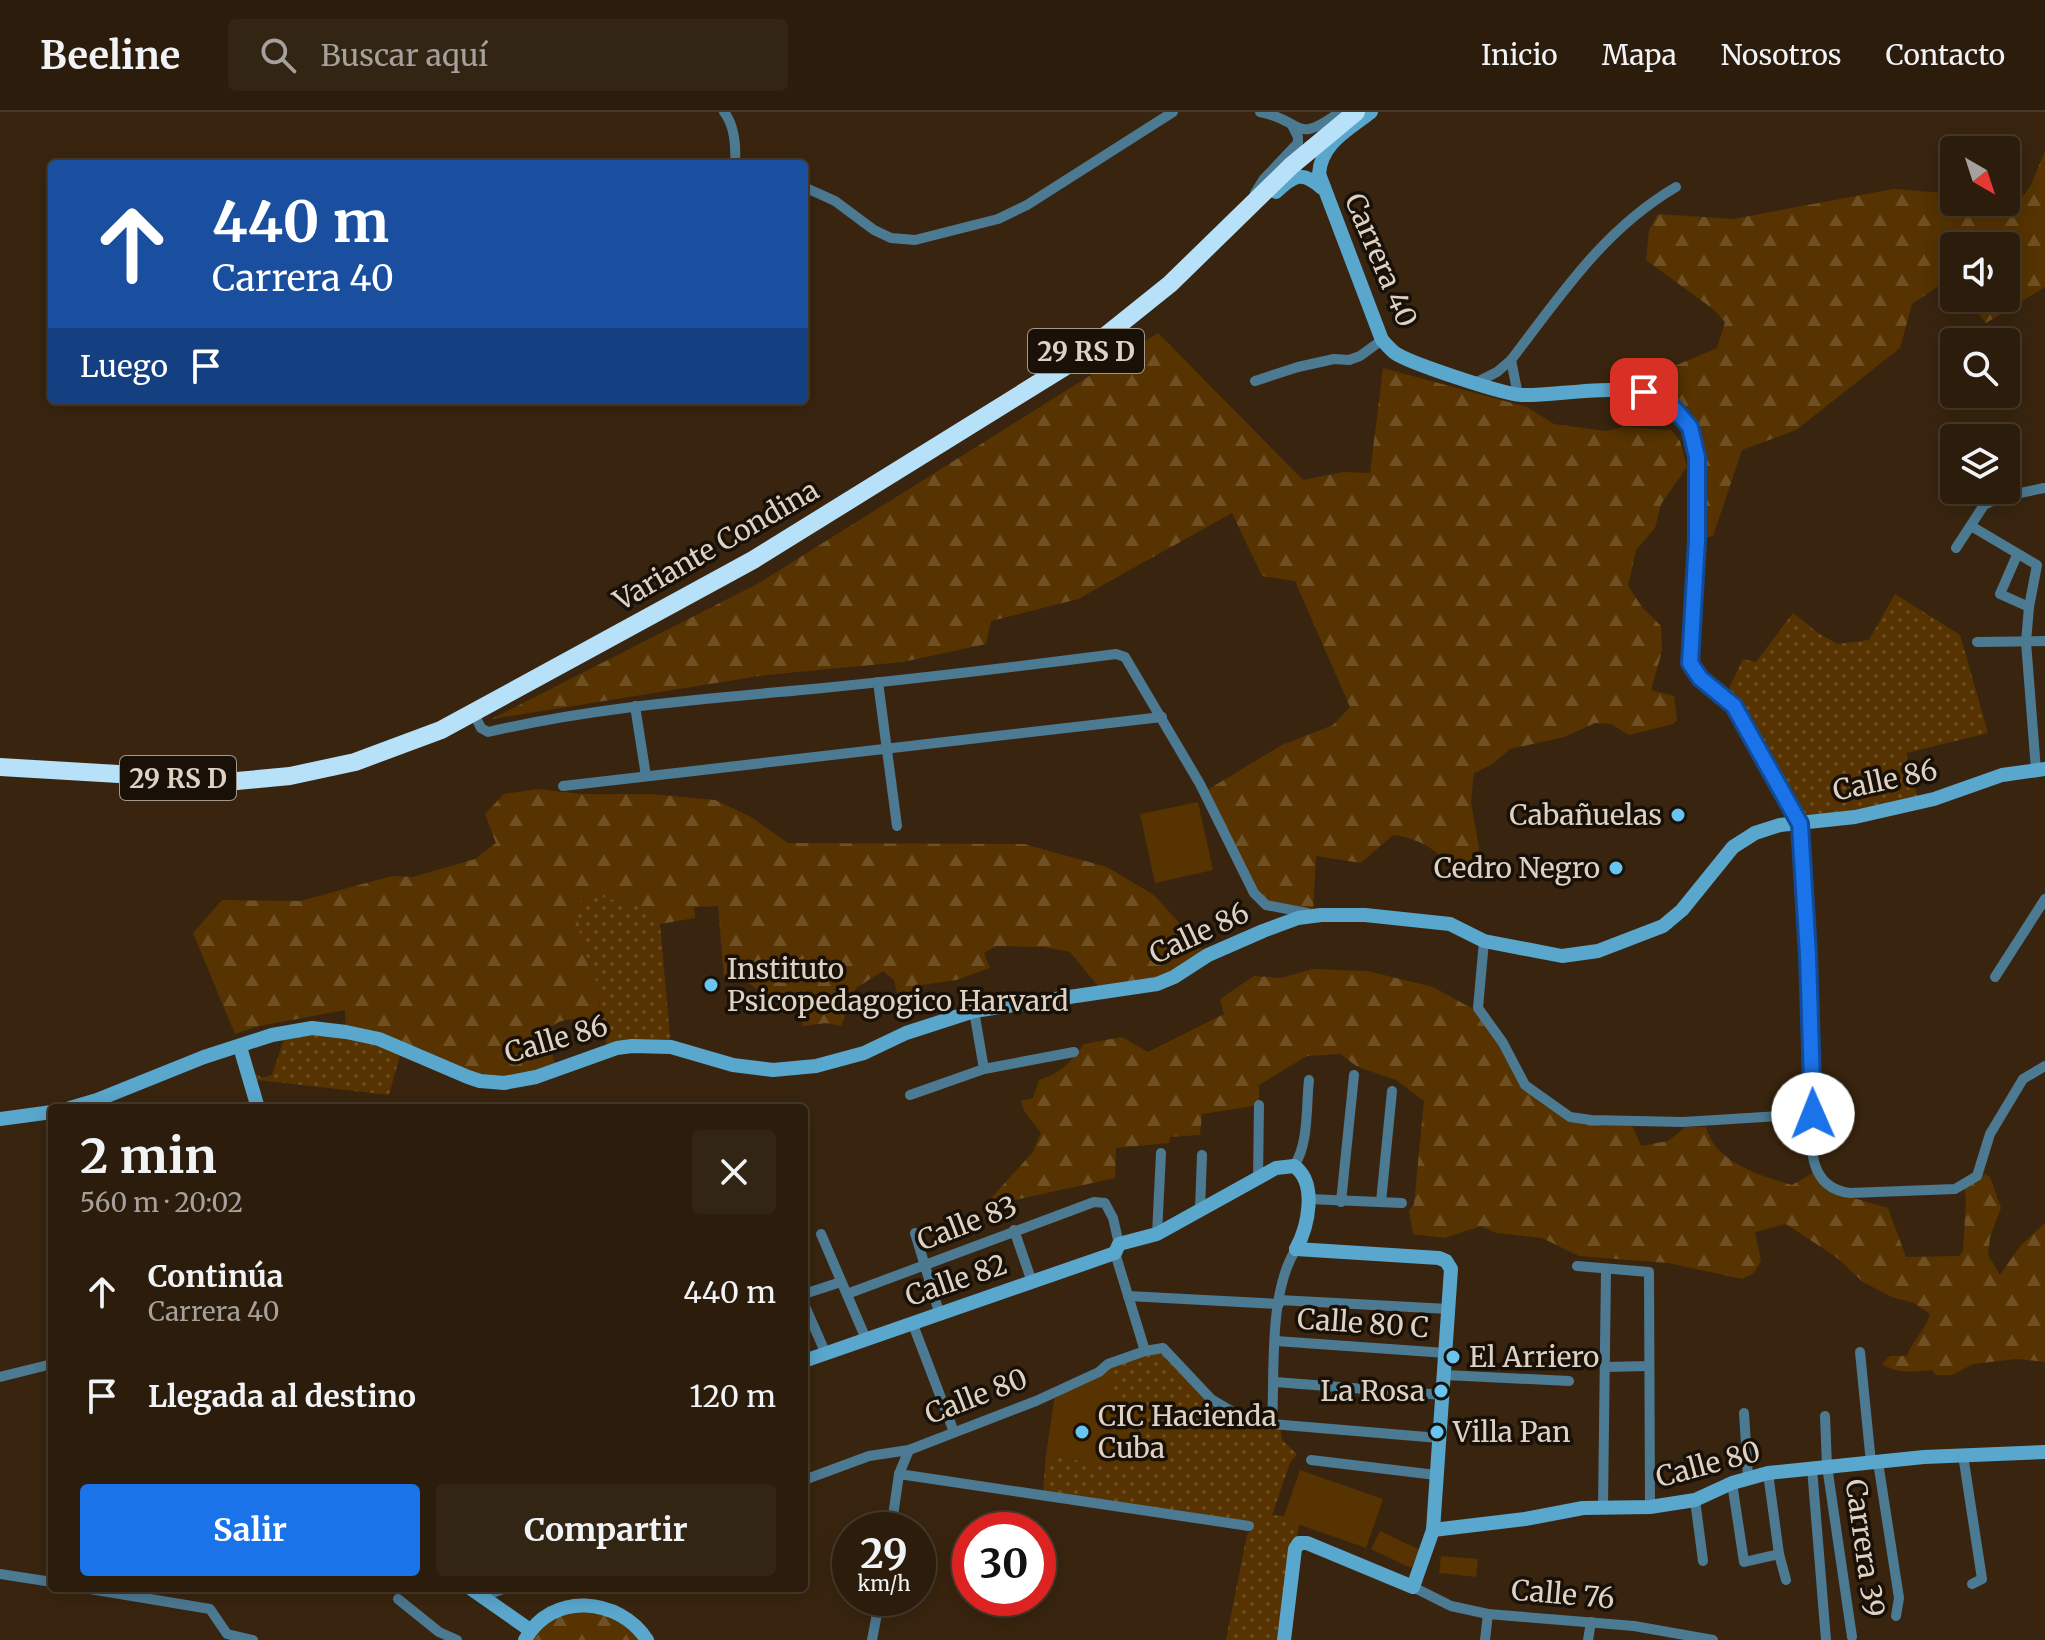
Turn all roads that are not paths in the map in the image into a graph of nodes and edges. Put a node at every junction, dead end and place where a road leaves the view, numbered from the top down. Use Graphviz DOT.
graph roads {
  1 [pos="724,112"];
  2 [pos="1173,112"];
  3 [pos="1260,112"];
  4 [pos="1340,112"];
  5 [pos="1356,112"];
  6 [pos="1371,112"];
  7 [pos="1291,119"];
  8 [pos="735,160"];
  9 [pos="1676,187"];
  10 [pos="1322,188"];
  11 [pos="808,189"];
  12 [pos="1242,214"];
  13 [pos="1213,243"];
  14 [pos="1382,340"];
  15 [pos="1511,360"];
  16 [pos="1255,381"];
  17 [pos="1475,383"];
  18 [pos="1518,395"];
  19 [pos="2044,488"];
  20 [pos="1971,526"];
  21 [pos="1956,548"];
  22 [pos="2017,555"];
  23 [pos="2029,607"];
  24 [pos="2045,641"];
  25 [pos="1977,642"];
  26 [pos="2026,642"];
  27 [pos="878,682"];
  28 [pos="635,706"];
  29 [pos="474,714"];
  30 [pos="1162,717"];
  31 [pos="886,750"];
  32 [pos="0,767"];
  33 [pos="2041,770"];
  34 [pos="646,776"];
  35 [pos="563,786"];
  36 [pos="1800,824"];
  37 [pos="897,826"];
  38 [pos="2045,899"];
  39 [pos="1321,915"];
  40 [pos="1484,941"];
  41 [pos="1995,977"];
  42 [pos="974,1011"];
  43 [pos="240,1047"];
  44 [pos="1074,1052"];
  45 [pos="2045,1066"];
  46 [pos="984,1069"];
  47 [pos="1354,1075"];
  48 [pos="1309,1080"];
  49 [pos="1392,1091"];
  50 [pos="910,1095"];
  51 [pos="82,1104"];
  52 [pos="257,1104"];
  53 [pos="1259,1105"];
  54 [pos="48,1113"];
  55 [pos="1813,1114"];
  56 [pos="0,1119"];
  57 [pos="1161,1153"];
  58 [pos="1202,1155"];
  59 [pos="1294,1166"];
  60 [pos="1260,1178"];
  61 [pos="1309,1199"];
  62 [pos="1341,1202"];
  63 [pos="1381,1202"];
  64 [pos="1402,1203"];
  65 [pos="1200,1210"];
  66 [pos="1014,1230"];
  67 [pos="915,1233"];
  68 [pos="821,1234"];
  69 [pos="1157,1234"];
  70 [pos="1117,1248"];
  71 [pos="1296,1249"];
  72 [pos="925,1266"];
  73 [pos="1577,1266"];
  74 [pos="1606,1269"];
  75 [pos="841,1282"];
  76 [pos="1032,1282"];
  77 [pos="808,1293"];
  78 [pos="847,1294"];
  79 [pos="1128,1296"];
  80 [pos="1279,1302"];
  81 [pos="1449,1309"];
  82 [pos="939,1312"];
  83 [pos="808,1313"];
  84 [pos="912,1322"];
  85 [pos="866,1339"];
  86 [pos="1276,1341"];
  87 [pos="1145,1351"];
  88 [pos="1860,1352"];
  89 [pos="1446,1353"];
  90 [pos="826,1354"];
  91 [pos="808,1360"];
  92 [pos="48,1365"];
  93 [pos="1649,1366"];
  94 [pos="1605,1367"];
  95 [pos="1445,1375"];
  96 [pos="0,1377"];
  97 [pos="1569,1381"];
  98 [pos="1275,1382"];
  99 [pos="1443,1395"];
  100 [pos="1744,1413"];
  101 [pos="1825,1416"];
  102 [pos="1272,1424"];
  103 [pos="954,1432"];
  104 [pos="1439,1438"];
  105 [pos="909,1450"];
  106 [pos="2045,1452"];
  107 [pos="1963,1455"];
  108 [pos="1311,1460"];
  109 [pos="1874,1462"];
  110 [pos="1819,1467"];
  111 [pos="1768,1473"];
  112 [pos="899,1474"];
  113 [pos="1436,1475"];
  114 [pos="1748,1477"];
  115 [pos="808,1479"];
  116 [pos="1732,1483"];
  117 [pos="1695,1500"];
  118 [pos="1603,1506"];
  119 [pos="1650,1507"];
  120 [pos="894,1512"];
  121 [pos="1249,1526"];
  122 [pos="1433,1530"];
  123 [pos="1779,1554"];
  124 [pos="1703,1561"];
  125 [pos="0,1574"];
  126 [pos="1786,1580"];
  127 [pos="48,1581"];
  128 [pos="1972,1584"];
  129 [pos="1412,1586"];
  130 [pos="108,1592"];
  131 [pos="476,1592"];
  132 [pos="398,1599"];
  133 [pos="1488,1614"];
  134 [pos="877,1616"];
  135 [pos="1896,1616"];
  136 [pos="1591,1622"];
  137 [pos="1634,1626"];
  138 [pos="528,1635"];
  139 [pos="1852,1637"];
  140 [pos="253,1640"];
  141 [pos="457,1640"];
  142 [pos="647,1640"];
  143 [pos="872,1640"];
  144 [pos="1284,1640"];
  145 [pos="1485,1640"];
  146 [pos="1588,1640"];
  147 [pos="1632,1640"];
  148 [pos="1713,1640"];
  149 [pos="1826,1640"];
  1 -- 8 [label="street"];
  2 -- 11 [label="street"];
  3 -- 7 [label="street"];
  4 -- 7 [label="street"];
  5 -- 12 [label="highway, Variante Condina / 29 RS D"];
  6 -- 10 [label="main road"];
  7 -- 12 [label="street"];
  9 -- 15 [label="street"];
  10 -- 13 [label="main road"];
  10 -- 14 [label="main road, Carrera 40"];
  12 -- 13 [label="highway, Variante Condina / 29 RS D"];
  13 -- 29 [label="highway, Variante Condina / 29 RS D"];
  14 -- 16 [label="street"];
  14 -- 17 [label="main road, Carrera 40"];
  15 -- 17 [label="street"];
  15 -- 18 [label="street"];
  17 -- 18 [label="main road, Carrera 40"];
  18 -- 36 [label="main road, Carrera 40"];
  19 -- 20 [label="street"];
  20 -- 21 [label="street"];
  20 -- 22 [label="street"];
  22 -- 23 [label="street"];
  22 -- 23 [label="street"];
  23 -- 26 [label="street"];
  24 -- 26 [label="street"];
  25 -- 26 [label="street"];
  26 -- 33 [label="street"];
  27 -- 28 [label="street"];
  27 -- 30 [label="street"];
  27 -- 31 [label="street"];
  28 -- 29 [label="street"];
  28 -- 34 [label="street"];
  29 -- 32 [label="highway, Variante Condina / 29 RS D"];
  30 -- 31 [label="street"];
  30 -- 39 [label="street"];
  31 -- 34 [label="street"];
  31 -- 37 [label="street"];
  33 -- 36 [label="main road, Calle 86"];
  34 -- 35 [label="street"];
  36 -- 40 [label="main road, Calle 86"];
  36 -- 55 [label="street"];
  38 -- 41 [label="street"];
  39 -- 40 [label="main road, Calle 86"];
  39 -- 42 [label="main road, Calle 86"];
  40 -- 55 [label="street"];
  42 -- 43 [label="main road, Calle 86"];
  42 -- 46 [label="street"];
  43 -- 51 [label="main road, Calle 86"];
  43 -- 52 [label="main road"];
  44 -- 46 [label="street"];
  45 -- 55 [label="street"];
  46 -- 50 [label="street"];
  47 -- 62 [label="street"];
  48 -- 59 [label="street"];
  49 -- 63 [label="street"];
  53 -- 60 [label="street"];
  54 -- 56 [label="main road"];
  57 -- 69 [label="street"];
  58 -- 65 [label="street"];
  59 -- 60 [label="main road, Calle 82"];
  59 -- 61 [label="main road"];
  60 -- 65 [label="main road, Calle 82"];
  60 -- 71 [label="main road"];
  61 -- 62 [label="street"];
  61 -- 71 [label="main road"];
  62 -- 63 [label="street"];
  63 -- 64 [label="street"];
  65 -- 69 [label="main road, Calle 82"];
  66 -- 70 [label="street, Calle 83"];
  66 -- 72 [label="street, Calle 83"];
  66 -- 76 [label="street"];
  67 -- 72 [label="street"];
  68 -- 75 [label="street"];
  69 -- 70 [label="main road, Calle 82"];
  70 -- 76 [label="main road, Calle 82"];
  70 -- 79 [label="street"];
  71 -- 80 [label="street"];
  71 -- 81 [label="main road"];
  72 -- 78 [label="street, Calle 83"];
  72 -- 82 [label="street"];
  73 -- 74 [label="street"];
  74 -- 93 [label="street"];
  74 -- 94 [label="street"];
  75 -- 77 [label="street"];
  75 -- 78 [label="street"];
  76 -- 82 [label="main road, Calle 82"];
  78 -- 85 [label="street"];
  79 -- 80 [label="street"];
  79 -- 87 [label="street"];
  80 -- 81 [label="street"];
  80 -- 86 [label="street"];
  81 -- 89 [label="main road"];
  82 -- 84 [label="main road, Calle 82"];
  83 -- 90 [label="street"];
  84 -- 85 [label="main road, Calle 82"];
  84 -- 103 [label="street"];
  85 -- 90 [label="main road, Calle 82"];
  86 -- 89 [label="street, Calle 80 C"];
  86 -- 98 [label="street"];
  87 -- 102 [label="street, Calle 80"];
  87 -- 103 [label="street, Calle 80"];
  88 -- 109 [label="street"];
  89 -- 95 [label="main road"];
  90 -- 91 [label="main road, Calle 82"];
  92 -- 96 [label="street"];
  93 -- 94 [label="street"];
  93 -- 119 [label="street"];
  94 -- 118 [label="street"];
  95 -- 97 [label="street"];
  95 -- 99 [label="main road"];
  98 -- 99 [label="street"];
  98 -- 102 [label="street"];
  99 -- 104 [label="main road"];
  100 -- 114 [label="street"];
  101 -- 110 [label="street"];
  102 -- 104 [label="street"];
  103 -- 105 [label="street, Calle 80"];
  104 -- 113 [label="main road"];
  105 -- 112 [label="street"];
  105 -- 115 [label="street, Calle 80"];
  106 -- 107 [label="main road, Calle 80"];
  107 -- 109 [label="main road, Calle 80"];
  107 -- 128 [label="street"];
  108 -- 113 [label="street"];
  109 -- 110 [label="main road, Calle 80"];
  109 -- 135 [label="street"];
  110 -- 111 [label="main road, Calle 80"];
  110 -- 139 [label="street, Carrera 39"];
  110 -- 149 [label="street"];
  111 -- 114 [label="main road, Calle 80"];
  111 -- 123 [label="street"];
  112 -- 120 [label="street"];
  112 -- 121 [label="street"];
  113 -- 122 [label="main road"];
  114 -- 116 [label="main road, Calle 80"];
  116 -- 117 [label="main road, Calle 80"];
  116 -- 123 [label="street"];
  117 -- 119 [label="main road, Calle 80"];
  117 -- 124 [label="street"];
  118 -- 119 [label="main road, Calle 80"];
  118 -- 122 [label="main road, Calle 80"];
  122 -- 129 [label="main road"];
  123 -- 126 [label="street"];
  125 -- 127 [label="street"];
  129 -- 133 [label="street, Calle 76"];
  129 -- 144 [label="main road, Calle 76"];
  130 -- 140 [label="street"];
  131 -- 138 [label="main road"];
  132 -- 141 [label="street"];
  133 -- 136 [label="street, Calle 76"];
  133 -- 145 [label="street"];
  134 -- 143 [label="street"];
  136 -- 137 [label="street, Calle 76"];
  136 -- 146 [label="street"];
  137 -- 147 [label="street"];
  137 -- 148 [label="street, Calle 76"];
  138 -- 142 [label="main road"];
}
